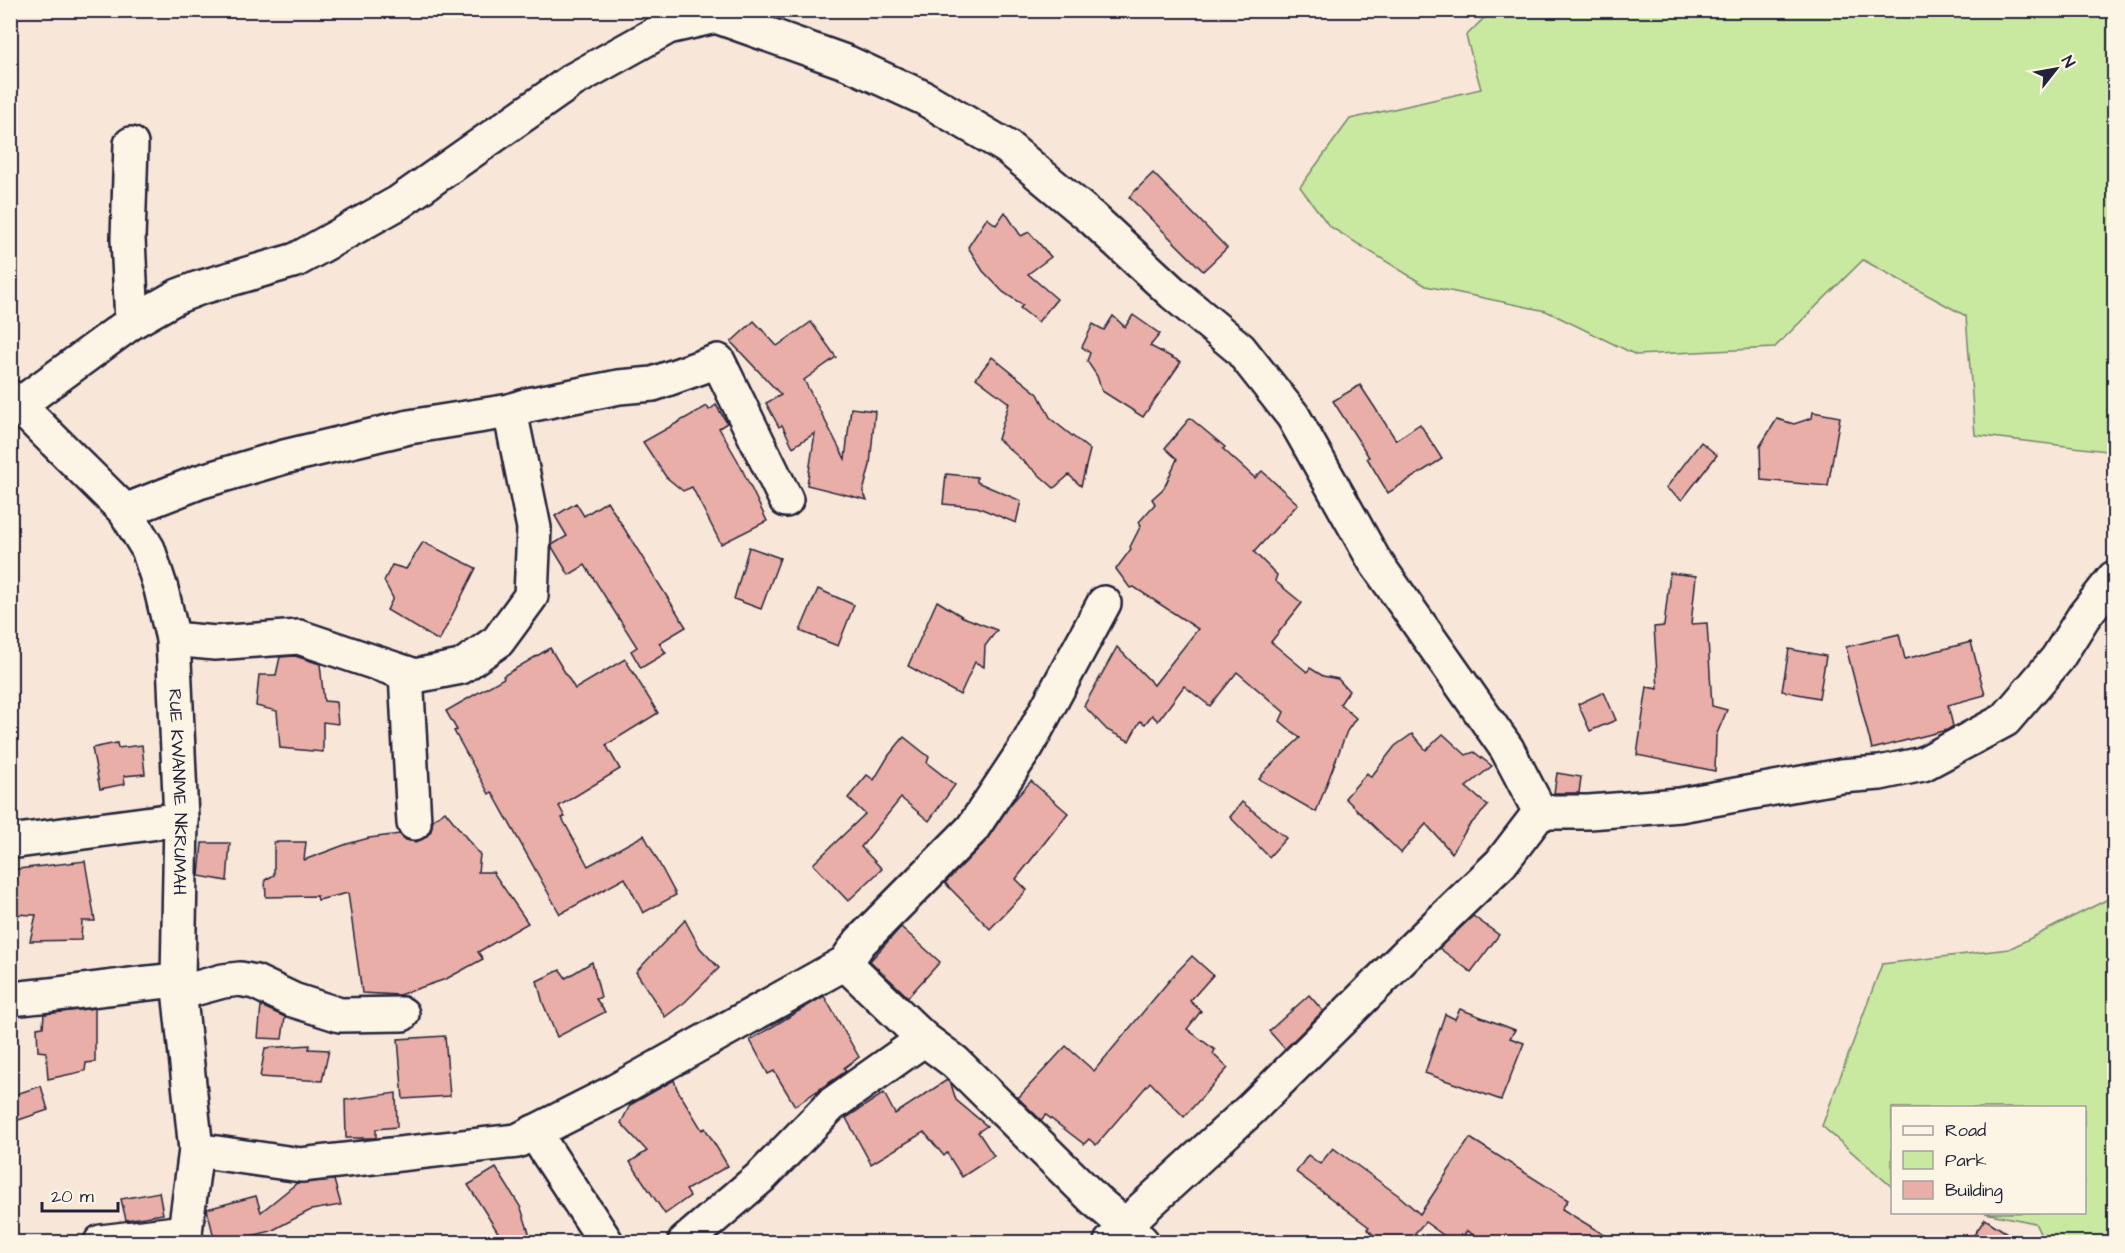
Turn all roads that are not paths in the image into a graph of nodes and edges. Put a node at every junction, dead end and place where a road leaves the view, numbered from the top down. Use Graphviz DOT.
graph roads {
  1 [pos="717,14"];
  2 [pos="131,144"];
  3 [pos="132,322"];
  4 [pos="15,400"];
  5 [pos="510,411"];
  6 [pos="786,500"];
  7 [pos="125,511"];
  8 [pos="2115,578"];
  9 [pos="1104,603"];
  10 [pos="173,639"];
  11 [pos="406,673"];
  12 [pos="1540,812"];
  13 [pos="181,819"];
  14 [pos="414,823"];
  15 [pos="10,842"];
  16 [pos="845,963"];
  17 [pos="178,980"];
  18 [pos="10,999"];
  19 [pos="402,1014"];
  20 [pos="924,1039"];
  21 [pos="534,1132"];
  22 [pos="196,1150"];
  23 [pos="185,1237"];
  24 [pos="1127,1237"];
  25 [pos="101,1242"];
  26 [pos="606,1242"];
  27 [pos="685,1242"];
  1 -- 3 [label="street"];
  1 -- 12 [label="street"];
  2 -- 3 [label="street"];
  3 -- 4 [label="street"];
  4 -- 7 [label="street, RUE KWANME NKRUMAH"];
  5 -- 6 [label="street"];
  5 -- 7 [label="street"];
  5 -- 11 [label="street"];
  7 -- 10 [label="street, RUE KWANME NKRUMAH"];
  8 -- 12 [label="street"];
  9 -- 16 [label="street"];
  10 -- 11 [label="street"];
  10 -- 13 [label="street, RUE KWANME NKRUMAH"];
  11 -- 14 [label="street"];
  12 -- 24 [label="street"];
  13 -- 15 [label="street"];
  13 -- 17 [label="street, RUE KWANME NKRUMAH"];
  16 -- 20 [label="street"];
  16 -- 21 [label="street"];
  17 -- 18 [label="street"];
  17 -- 19 [label="street"];
  17 -- 22 [label="street, RUE KWANME NKRUMAH"];
  20 -- 24 [label="street"];
  20 -- 27 [label="street"];
  21 -- 22 [label="street"];
  21 -- 26 [label="street"];
  22 -- 23 [label="street, RUE KWANME NKRUMAH"];
  23 -- 25 [label="street"];
}
